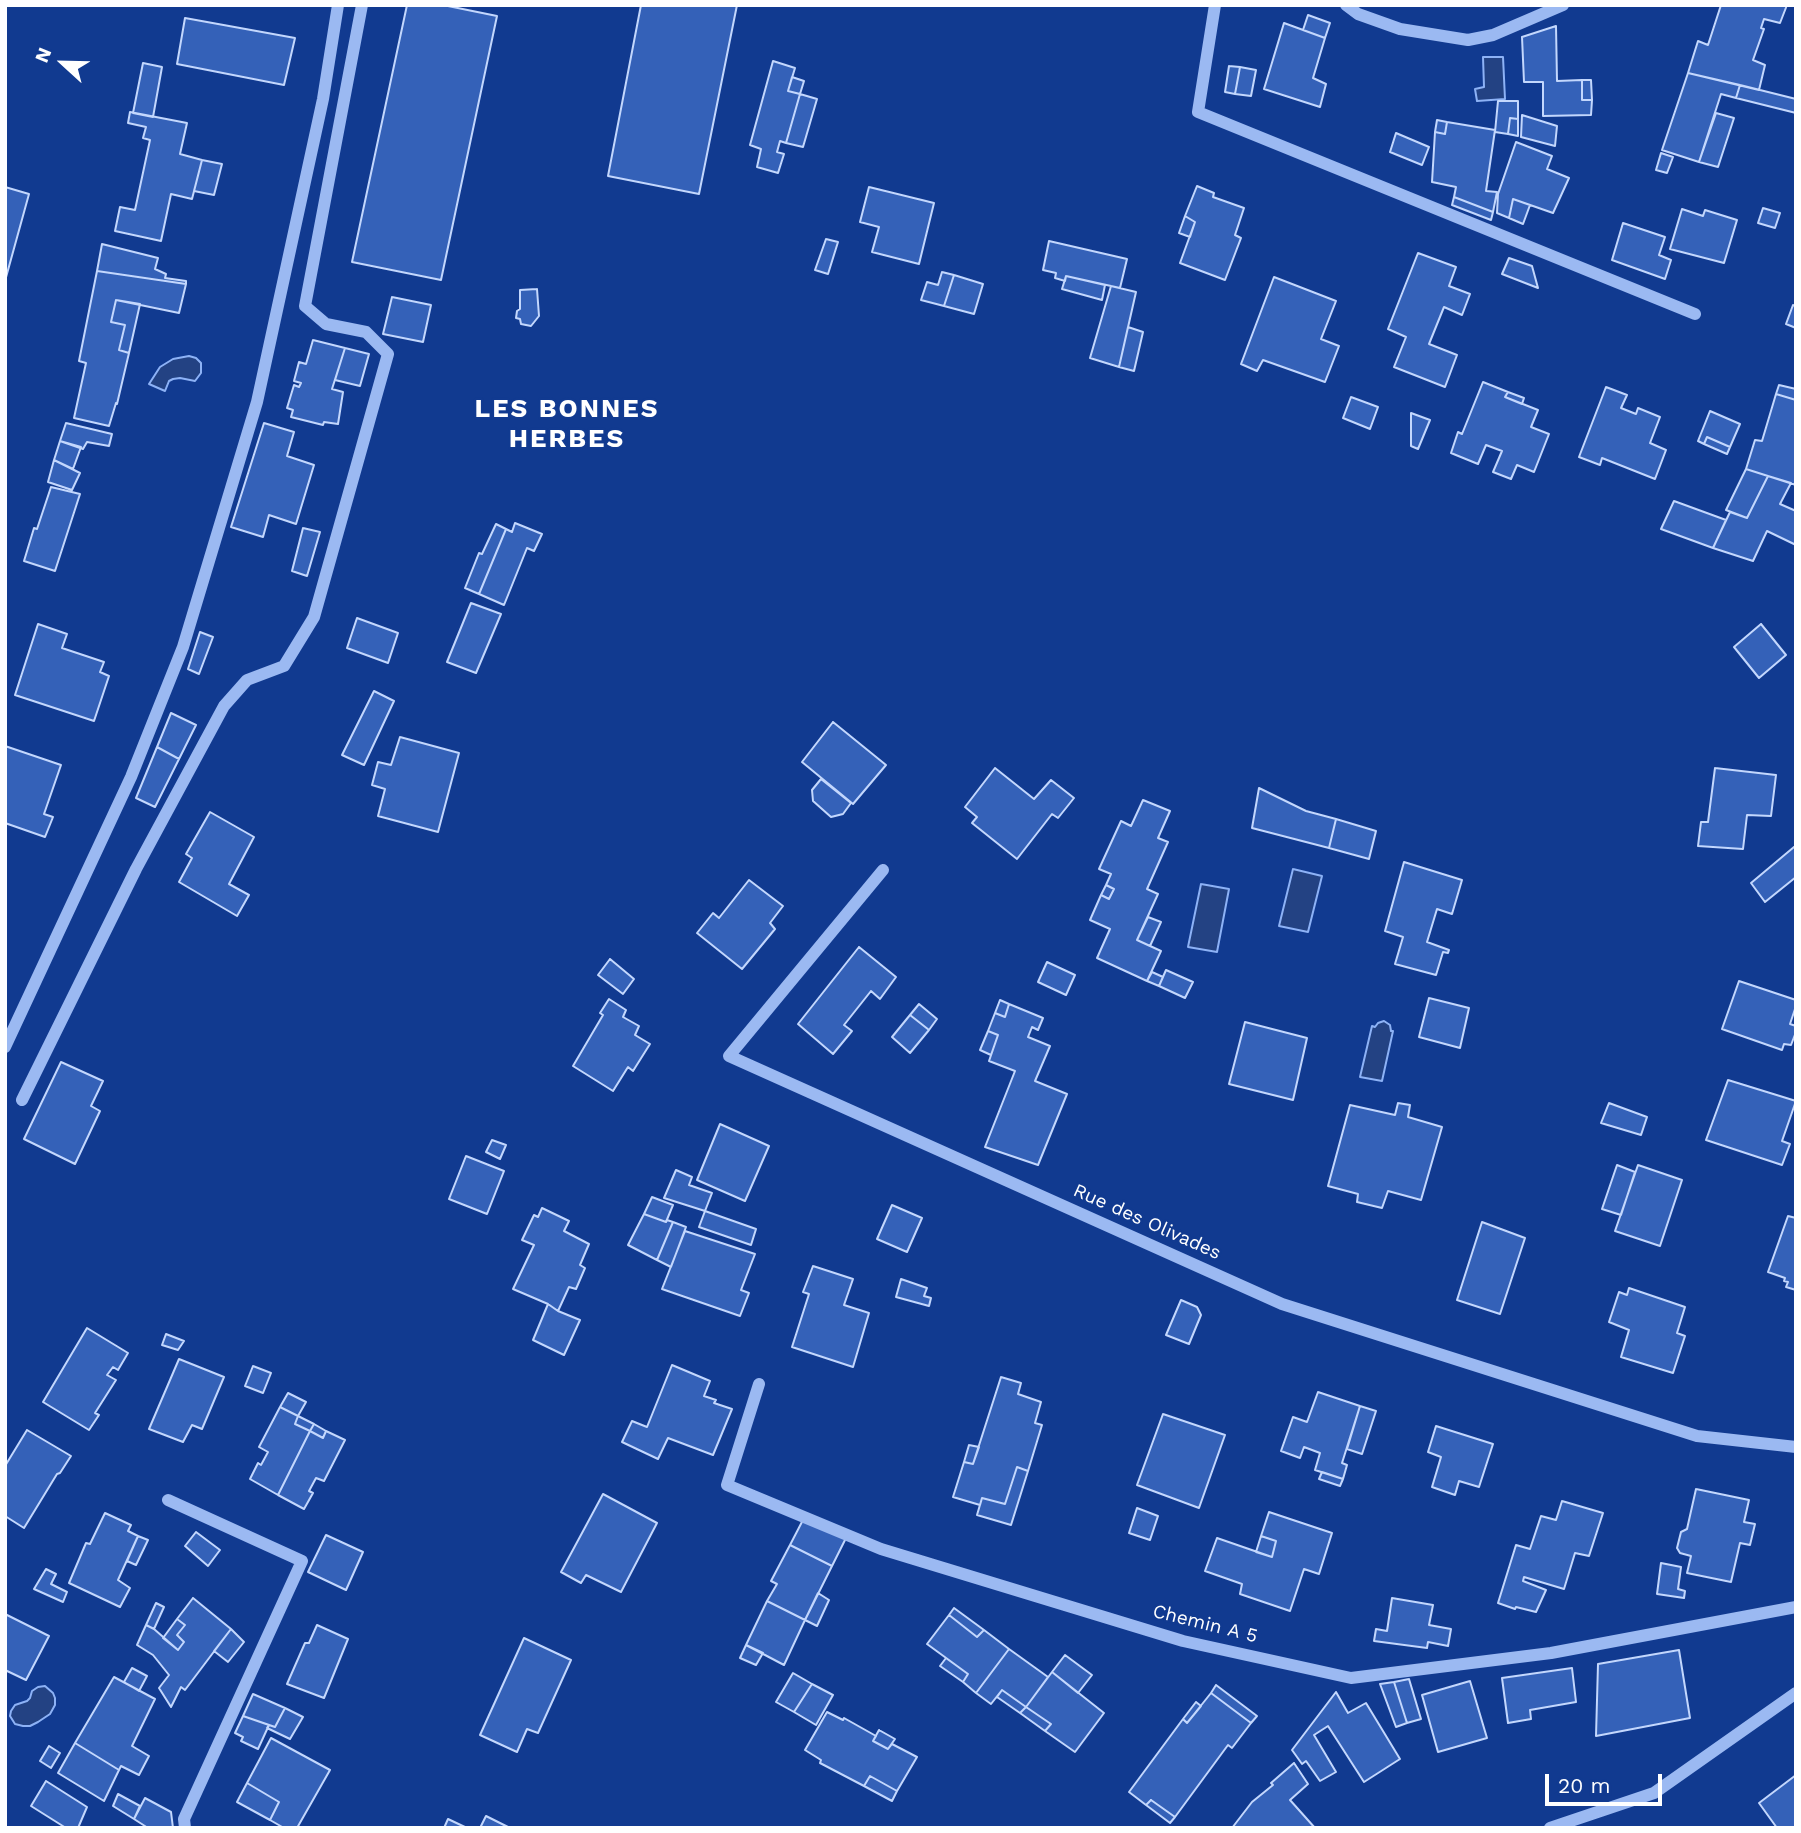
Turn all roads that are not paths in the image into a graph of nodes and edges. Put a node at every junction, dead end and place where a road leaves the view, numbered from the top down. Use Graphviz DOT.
graph roads {
  1 [pos="338,5"];
  2 [pos="362,5"];
  3 [pos="1215,5"];
  4 [pos="1346,5"];
  5 [pos="1563,5"];
  6 [pos="1695,314"];
  7 [pos="883,870"];
  8 [pos="5,1047"];
  9 [pos="22,1100"];
  10 [pos="759,1384"];
  11 [pos="1796,1447"];
  12 [pos="168,1500"];
  13 [pos="1796,1607"];
  14 [pos="1796,1693"];
  15 [pos="185,1828"];
  16 [pos="1550,1828"];
  1 -- 8 [label="street"];
  2 -- 9 [label="street"];
  3 -- 6 [label="street"];
  4 -- 5 [label="street"];
  7 -- 11 [label="street, Rue des Olivades"];
  10 -- 13 [label="street, Chemin A 5"];
  12 -- 15 [label="street"];
  14 -- 16 [label="street"];
}
